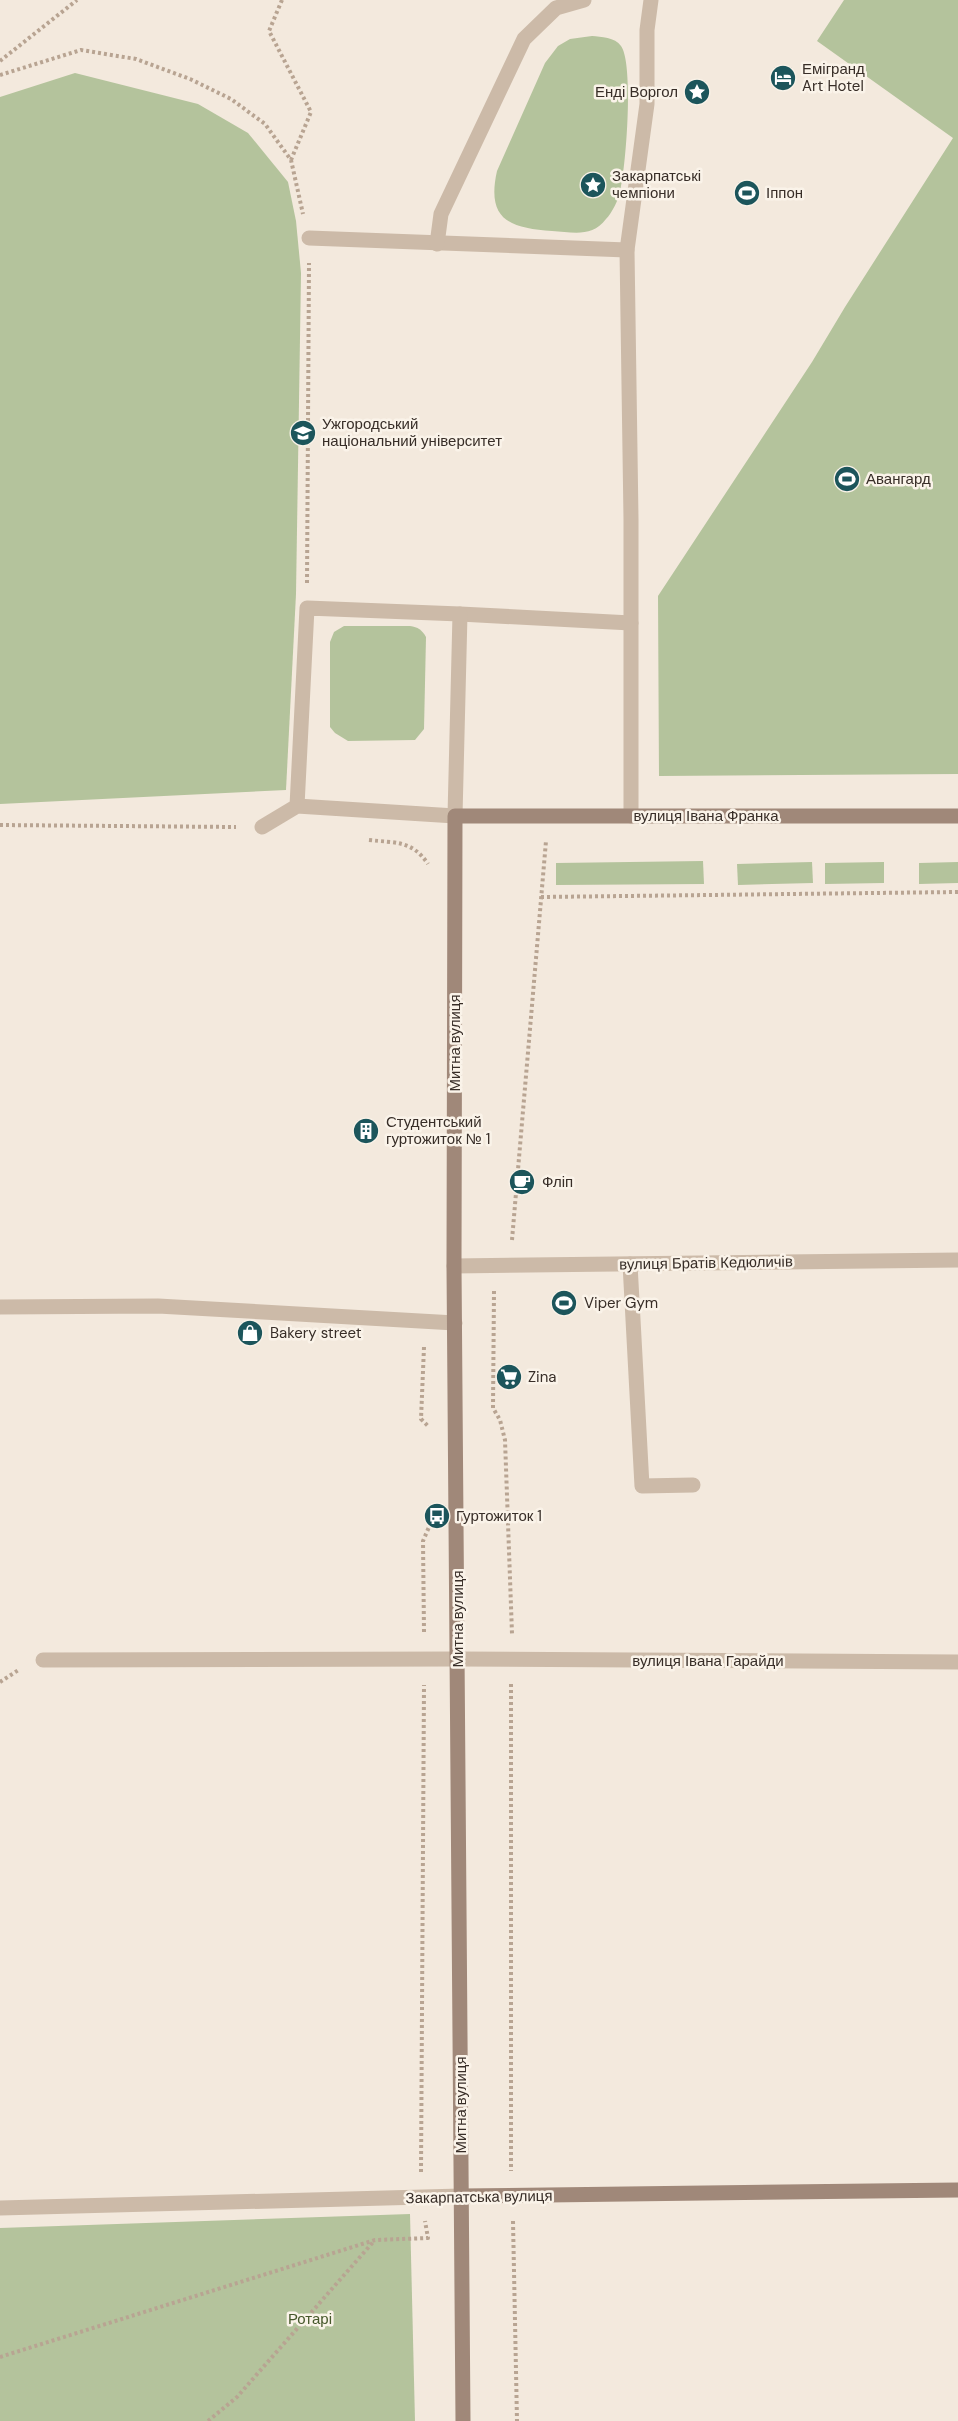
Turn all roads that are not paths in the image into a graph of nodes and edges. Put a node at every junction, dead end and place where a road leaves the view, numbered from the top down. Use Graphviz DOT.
graph roads {
  1 [pos="584,0"];
  2 [pos="651,0"];
  3 [pos="309,238"];
  4 [pos="436,244"];
  5 [pos="627,250"];
  6 [pos="460,614"];
  7 [pos="631,623"];
  8 [pos="297,806"];
  9 [pos="455,816"];
  10 [pos="631,816"];
  11 [pos="958,816"];
  12 [pos="262,827"];
  13 [pos="958,1260"];
  14 [pos="630,1264"];
  15 [pos="454,1266"];
  16 [pos="0,1307"];
  17 [pos="455,1323"];
  18 [pos="693,1485"];
  19 [pos="458,1659"];
  20 [pos="43,1660"];
  21 [pos="958,1662"];
  22 [pos="958,2190"];
  23 [pos="461,2196"];
  24 [pos="0,2208"];
  25 [pos="463,2421"];
  1 -- 4 [label="street"];
  2 -- 5 [label="street"];
  3 -- 4 [label="street"];
  4 -- 5 [label="street"];
  5 -- 7 [label="street"];
  6 -- 7 [label="street"];
  6 -- 8 [label="street"];
  6 -- 9 [label="street"];
  7 -- 10 [label="street"];
  8 -- 9 [label="street"];
  8 -- 12 [label="street"];
  9 -- 10 [label="street, вулиця Івана Франка"];
  9 -- 15 [label="street, Митна вулиця"];
  10 -- 11 [label="street, вулиця Івана Франка"];
  13 -- 14 [label="street, вулиця Братів Кедюличів"];
  14 -- 15 [label="street, вулиця Братів Кедюличів"];
  14 -- 18 [label="street"];
  15 -- 17 [label="street, Митна вулиця"];
  16 -- 17 [label="street"];
  17 -- 19 [label="street, Митна вулиця"];
  19 -- 20 [label="street, вулиця Івана Гарайди"];
  19 -- 21 [label="street, вулиця Івана Гарайди"];
  19 -- 23 [label="street, Митна вулиця"];
  22 -- 23 [label="street, Закарпатська вулиця"];
  23 -- 24 [label="street, Закарпатська вулиця"];
  23 -- 25 [label="street, Митна вулиця"];
}
